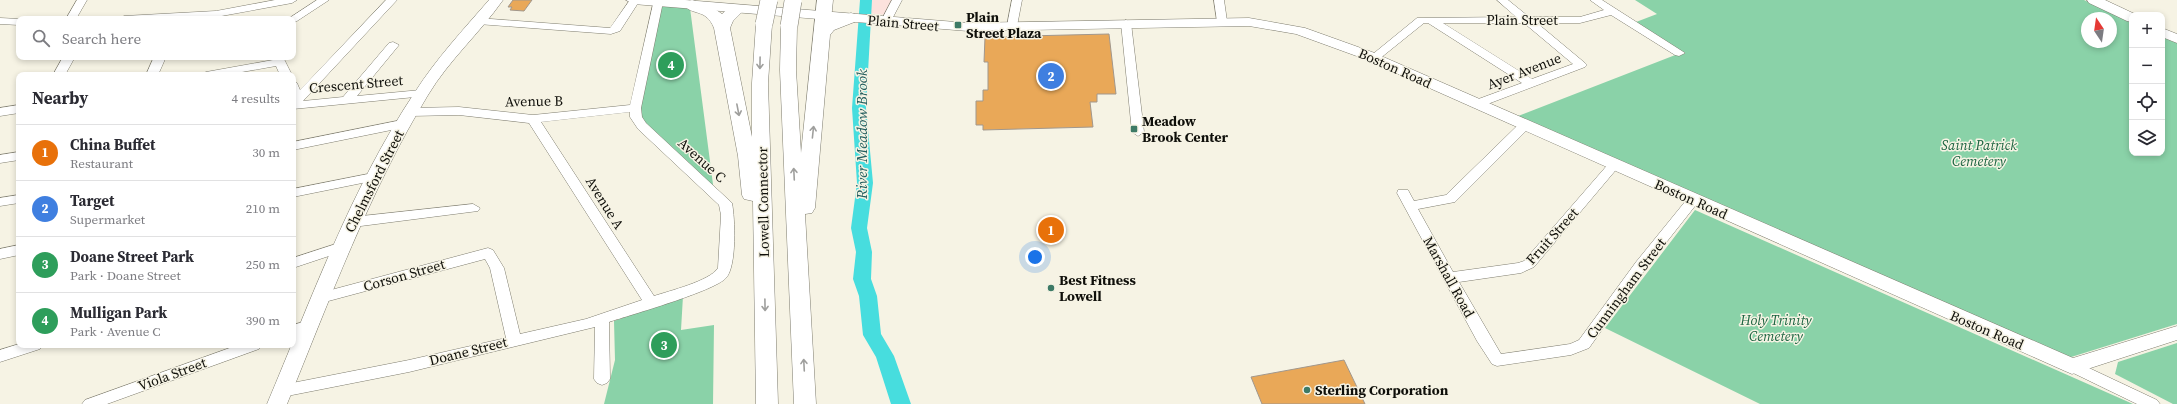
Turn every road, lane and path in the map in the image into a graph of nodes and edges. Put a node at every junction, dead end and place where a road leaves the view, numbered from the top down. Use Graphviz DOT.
graph roads {
  1 [pos="82,0"];
  2 [pos="292,0"];
  3 [pos="296,0"];
  4 [pos="324,0"];
  5 [pos="392,0"];
  6 [pos="496,0"];
  7 [pos="634,0"];
  8 [pos="638,0"];
  9 [pos="769,0"];
  10 [pos="793,0"];
  11 [pos="897,0"];
  12 [pos="1017,0"];
  13 [pos="1219,0"];
  14 [pos="1502,0"];
  15 [pos="1595,0"];
  16 [pos="2098,1"];
  17 [pos="658,2"];
  18 [pos="698,3"];
  19 [pos="256,4"];
  20 [pos="718,4"];
  21 [pos="824,8"];
  22 [pos="737,9"];
  23 [pos="1612,11"];
  24 [pos="73,16"];
  25 [pos="199,16"];
  26 [pos="290,16"];
  27 [pos="2129,16"];
  28 [pos="296,17"];
  29 [pos="851,18"];
  30 [pos="1430,20"];
  31 [pos="1526,20"];
  32 [pos="478,21"];
  33 [pos="880,21"];
  34 [pos="1222,21"];
  35 [pos="0,22"];
  36 [pos="16,22"];
  37 [pos="1126,24"];
  38 [pos="1012,26"];
  39 [pos="722,28"];
  40 [pos="2165,33"];
  41 [pos="822,34"];
  42 [pos="2177,39"];
  43 [pos="393,45"];
  44 [pos="1680,53"];
  45 [pos="1374,58"];
  46 [pos="67,60"];
  47 [pos="159,60"];
  48 [pos="278,60"];
  49 [pos="61,72"];
  50 [pos="153,72"];
  51 [pos="220,72"];
  52 [pos="284,72"];
  53 [pos="1531,84"];
  54 [pos="421,94"];
  55 [pos="348,98"];
  56 [pos="296,101"];
  57 [pos="296,104"];
  58 [pos="1477,104"];
  59 [pos="635,108"];
  60 [pos="16,109"];
  61 [pos="0,112"];
  62 [pos="406,118"];
  63 [pos="533,119"];
  64 [pos="1524,126"];
  65 [pos="1138,132"];
  66 [pos="296,145"];
  67 [pos="16,156"];
  68 [pos="0,159"];
  69 [pos="1614,166"];
  70 [pos="373,176"];
  71 [pos="296,192"];
  72 [pos="1403,193"];
  73 [pos="16,199"];
  74 [pos="1694,200"];
  75 [pos="0,202"];
  76 [pos="1409,206"];
  77 [pos="473,208"];
  78 [pos="352,222"];
  79 [pos="342,247"];
  80 [pos="16,251"];
  81 [pos="0,254"];
  82 [pos="296,262"];
  83 [pos="799,269"];
  84 [pos="764,274"];
  85 [pos="1449,278"];
  86 [pos="321,298"];
  87 [pos="651,303"];
  88 [pos="602,320"];
  89 [pos="310,325"];
  90 [pos="296,330"];
  91 [pos="2177,333"];
  92 [pos="514,340"];
  93 [pos="25,348"];
  94 [pos="246,348"];
  95 [pos="0,356"];
  96 [pos="1497,360"];
  97 [pos="2072,366"];
  98 [pos="602,379"];
  99 [pos="280,397"];
  100 [pos="90,404"];
  101 [pos="767,404"];
  102 [pos="805,404"];
  103 [pos="2152,404"];
  1 -- 24 [label="street"];
  2 -- 19 [label="street"];
  3 -- 26 [label="street"];
  4 -- 28 [label="street"];
  5 -- 56 [label="street"];
  6 -- 32 [label="main road, Chelmsford Street"];
  7 -- 8 [label="main road, Plain Street"];
  7 -- 32 [label="street"];
  8 -- 17 [label="main road, Plain Street"];
  9 -- 84 [label="highway, Lowell Connector, one-way, bridge"];
  83 -- 10 [label="highway, one-way, bridge"];
  11 -- 33 [label="street"];
  12 -- 38 [label="street"];
  13 -- 34 [label="street"];
  14 -- 31 [label="street"];
  15 -- 23 [label="street"];
  16 -- 27 [label="main road"];
  17 -- 18 [label="main road, Plain Street"];
  17 -- 59 [label="street"];
  18 -- 20 [label="main road, Plain Street"];
  18 -- 39 [label="highway"];
  19 -- 25 [label="street"];
  20 -- 22 [label="main road, Plain Street"];
  21 -- 22 [label="main road, Plain Street"];
  21 -- 29 [label="main road, Plain Street"];
  21 -- 41 [label="highway"];
  22 -- 39 [label="highway"];
  23 -- 31 [label="street, Plain Street"];
  23 -- 44 [label="street"];
  29 -- 33 [label="main road, Plain Street"];
  29 -- 41 [label="highway"];
  30 -- 31 [label="street, Plain Street"];
  30 -- 45 [label="street"];
  30 -- 53 [label="street"];
  31 -- 53 [label="street, Ayer Avenue"];
  32 -- 54 [label="main road, Chelmsford Street"];
  33 -- 38 [label="main road, Plain Street"];
  34 -- 37 [label="main road, Plain Street"];
  34 -- 45 [label="main road, Boston Road"];
  35 -- 36 [label="street"];
  37 -- 38 [label="main road, Plain Street"];
  37 -- 65 [label="street"];
  39 -- 84 [label="highway, one-way"];
  40 -- 42 [label="main road"];
  83 -- 41 [label="highway, one-way"];
  43 -- 55 [label="street"];
  45 -- 58 [label="main road, Boston Road"];
  46 -- 49 [label="street"];
  47 -- 50 [label="street"];
  48 -- 51 [label="street"];
  48 -- 52 [label="street"];
  53 -- 58 [label="street, Ayer Avenue"];
  54 -- 55 [label="street, Crescent Street"];
  54 -- 62 [label="main road, Chelmsford Street"];
  55 -- 57 [label="street, Crescent Street"];
  58 -- 64 [label="main road, Boston Road"];
  59 -- 63 [label="street, Avenue B"];
  59 -- 87 [label="street, Avenue C"];
  60 -- 61 [label="street"];
  62 -- 63 [label="street, Avenue B"];
  62 -- 66 [label="street, Avenue B"];
  62 -- 70 [label="main road, Chelmsford Street"];
  63 -- 87 [label="street, Avenue A"];
  64 -- 69 [label="main road, Boston Road"];
  64 -- 76 [label="street"];
  67 -- 68 [label="street"];
  69 -- 74 [label="main road, Boston Road"];
  69 -- 85 [label="street, Fruit Street"];
  70 -- 71 [label="street"];
  70 -- 78 [label="main road, Chelmsford Street"];
  72 -- 76 [label="street, Marshall Road"];
  73 -- 75 [label="street"];
  74 -- 96 [label="street, Cunningham Street"];
  74 -- 97 [label="main road, Boston Road"];
  76 -- 85 [label="street, Marshall Road"];
  77 -- 78 [label="street"];
  78 -- 79 [label="main road, Chelmsford Street"];
  79 -- 82 [label="street"];
  79 -- 86 [label="main road, Chelmsford Street"];
  80 -- 81 [label="street"];
  102 -- 83 [label="highway, one-way"];
  84 -- 101 [label="highway, Lowell Connector, one-way"];
  85 -- 96 [label="street, Marshall Road"];
  86 -- 89 [label="main road, Chelmsford Street"];
  86 -- 92 [label="street, Corson Street"];
  87 -- 88 [label="street, Doane Street"];
  88 -- 92 [label="street, Doane Street"];
  88 -- 98 [label="street"];
  89 -- 90 [label="street"];
  89 -- 99 [label="main road, Chelmsford Street"];
  91 -- 97 [label="main road"];
  92 -- 99 [label="street, Doane Street"];
  93 -- 95 [label="street"];
  94 -- 100 [label="street, Viola Street"];
  97 -- 103 [label="street, Boston Road"];
}
